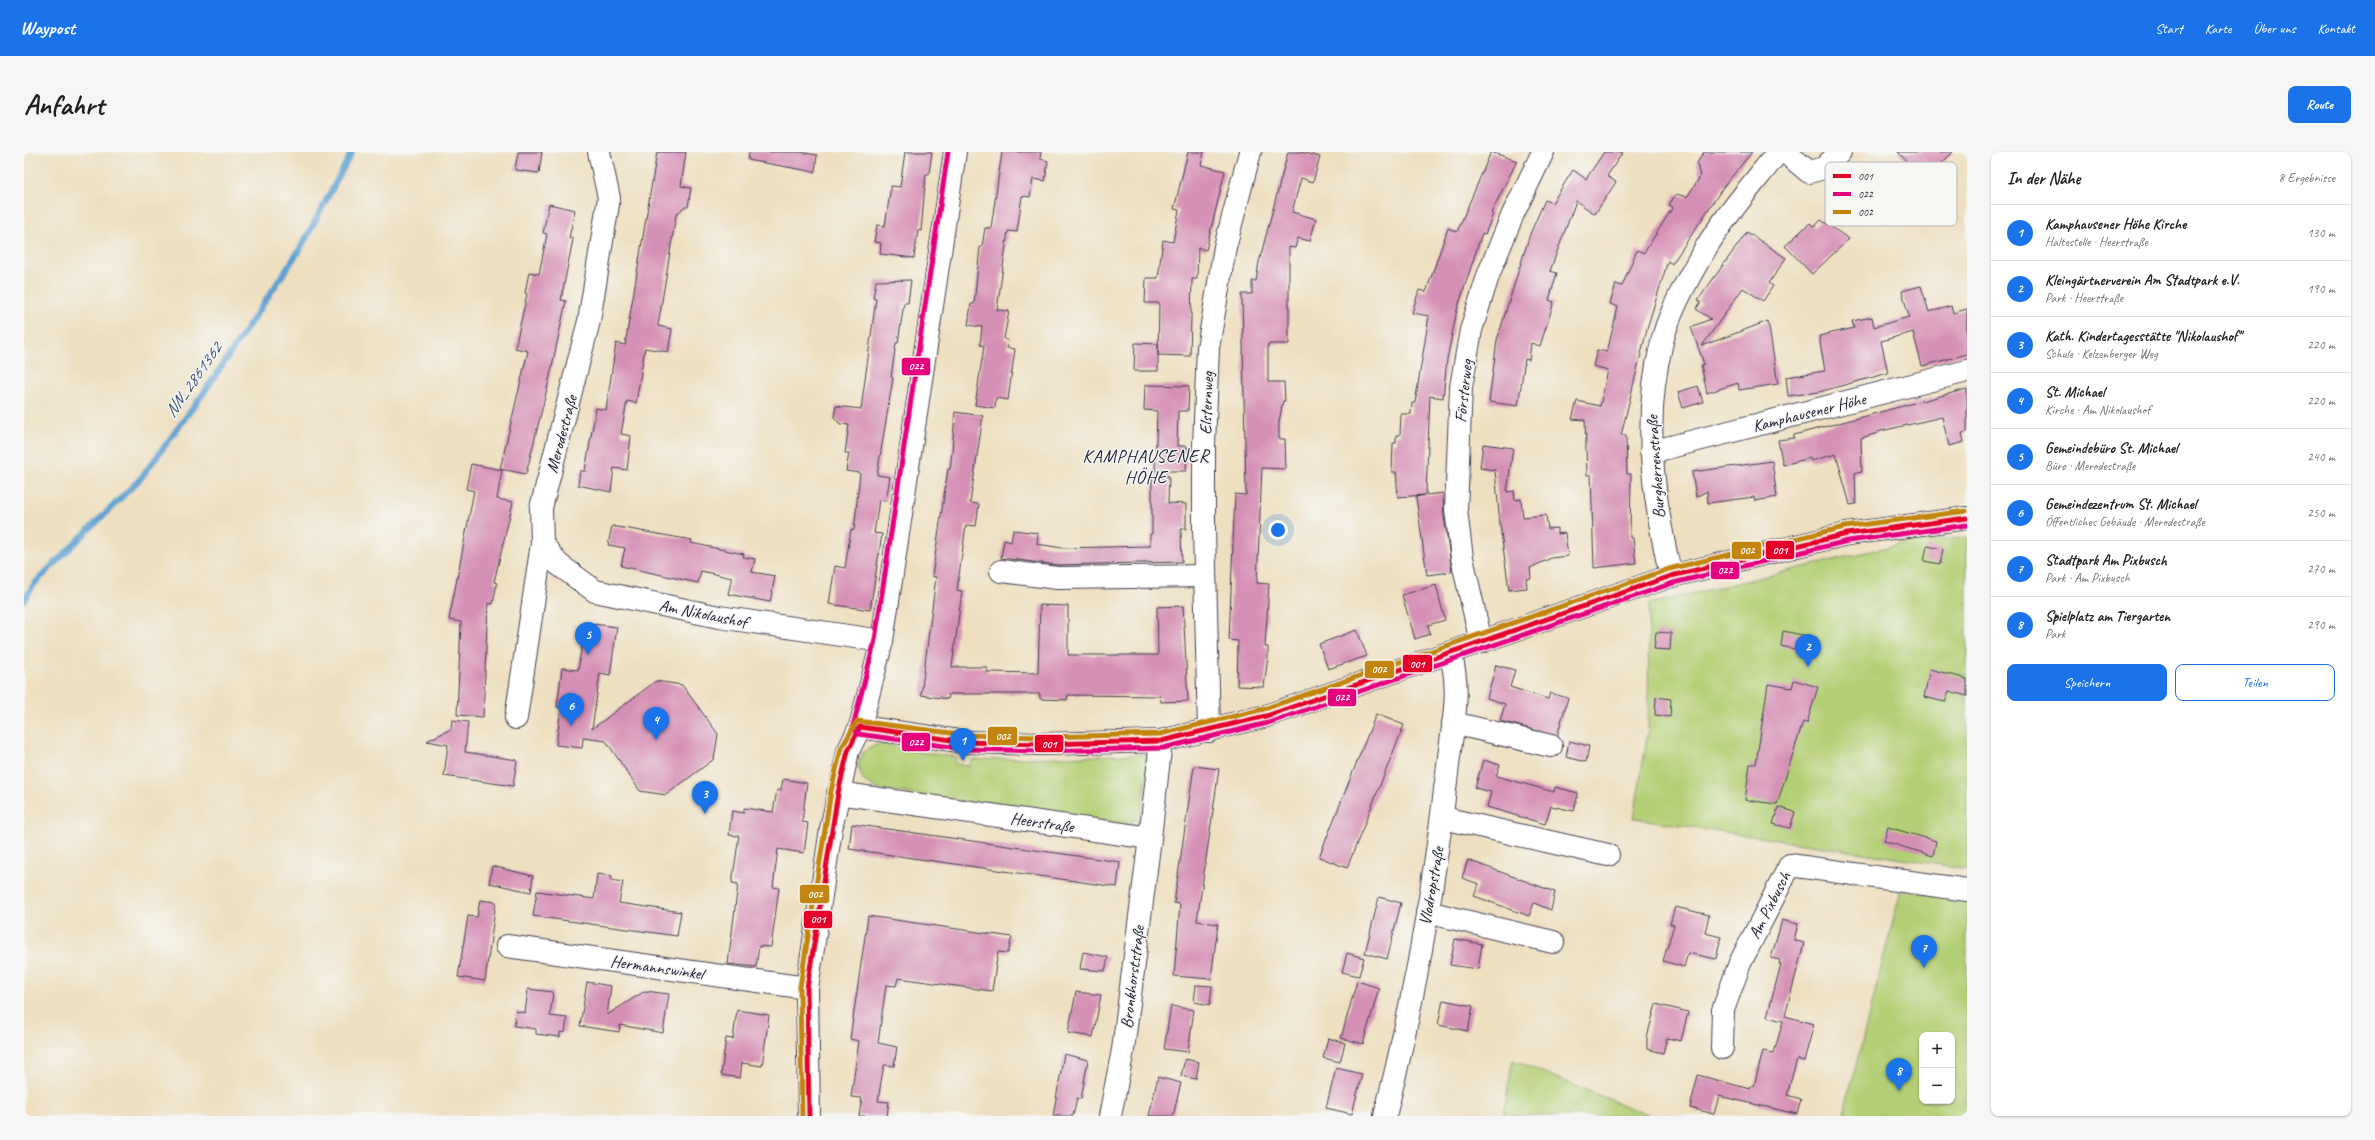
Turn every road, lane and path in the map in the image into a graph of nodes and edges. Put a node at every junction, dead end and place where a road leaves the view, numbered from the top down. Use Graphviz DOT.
graph roads {
  1 [pos="599,152"];
  2 [pos="955,152"];
  3 [pos="1250,152"];
  4 [pos="1543,152"];
  5 [pos="1778,152"];
  6 [pos="1785,152"];
  7 [pos="1840,152"];
  8 [pos="1830,162"];
  9 [pos="1825,167"];
  10 [pos="1967,371"];
  11 [pos="1651,452"];
  12 [pos="1967,518"];
  13 [pos="542,543"];
  14 [pos="1002,571"];
  15 [pos="1205,576"];
  16 [pos="1671,576"];
  17 [pos="882,641"];
  18 [pos="1481,642"];
  19 [pos="1450,654"];
  20 [pos="516,718"];
  21 [pos="1453,723"];
  22 [pos="860,727"];
  23 [pos="1209,730"];
  24 [pos="1161,741"];
  25 [pos="1552,746"];
  26 [pos="838,794"];
  27 [pos="1442,818"];
  28 [pos="1150,838"];
  29 [pos="1608,855"];
  30 [pos="1967,890"];
  31 [pos="1427,912"];
  32 [pos="1553,942"];
  33 [pos="507,946"];
  34 [pos="807,988"];
  35 [pos="1722,1048"];
  36 [pos="808,1116"];
  37 [pos="1110,1116"];
  38 [pos="1385,1116"];
  1 -- 13 [label="street, Merodestraße"];
  2 -- 17 [label="street"];
  3 -- 15 [label="street, Elsternweg"];
  4 -- 18 [label="street, Försterweg"];
  5 -- 11 [label="street, Burgherrenstraße"];
  6 -- 9 [label="street"];
  7 -- 8 [label="street"];
  10 -- 11 [label="street, Kamphausener Höhe"];
  11 -- 16 [label="street, Burgherrenstraße"];
  12 -- 16 [label="street"];
  13 -- 17 [label="street, Am Nikolaushof"];
  13 -- 20 [label="street, Merodestraße"];
  14 -- 15 [label="street"];
  15 -- 23 [label="street, Elsternweg"];
  16 -- 18 [label="street"];
  17 -- 22 [label="street"];
  18 -- 19 [label="street"];
  19 -- 21 [label="street, Vlodropstraße"];
  19 -- 23 [label="street"];
  21 -- 25 [label="street"];
  21 -- 27 [label="street, Vlodropstraße"];
  22 -- 24 [label="street"];
  22 -- 26 [label="street"];
  23 -- 24 [label="street"];
  24 -- 28 [label="street"];
  26 -- 28 [label="street, Heerstraße"];
  26 -- 34 [label="street"];
  27 -- 29 [label="street"];
  27 -- 31 [label="street, Vlodropstraße"];
  28 -- 37 [label="street, Bronkhorststraße"];
  30 -- 35 [label="street, Am Pixbusch"];
  31 -- 32 [label="street"];
  31 -- 38 [label="street, Vlodropstraße"];
  33 -- 34 [label="street, Hermannswinkel"];
  34 -- 36 [label="street"];
}
